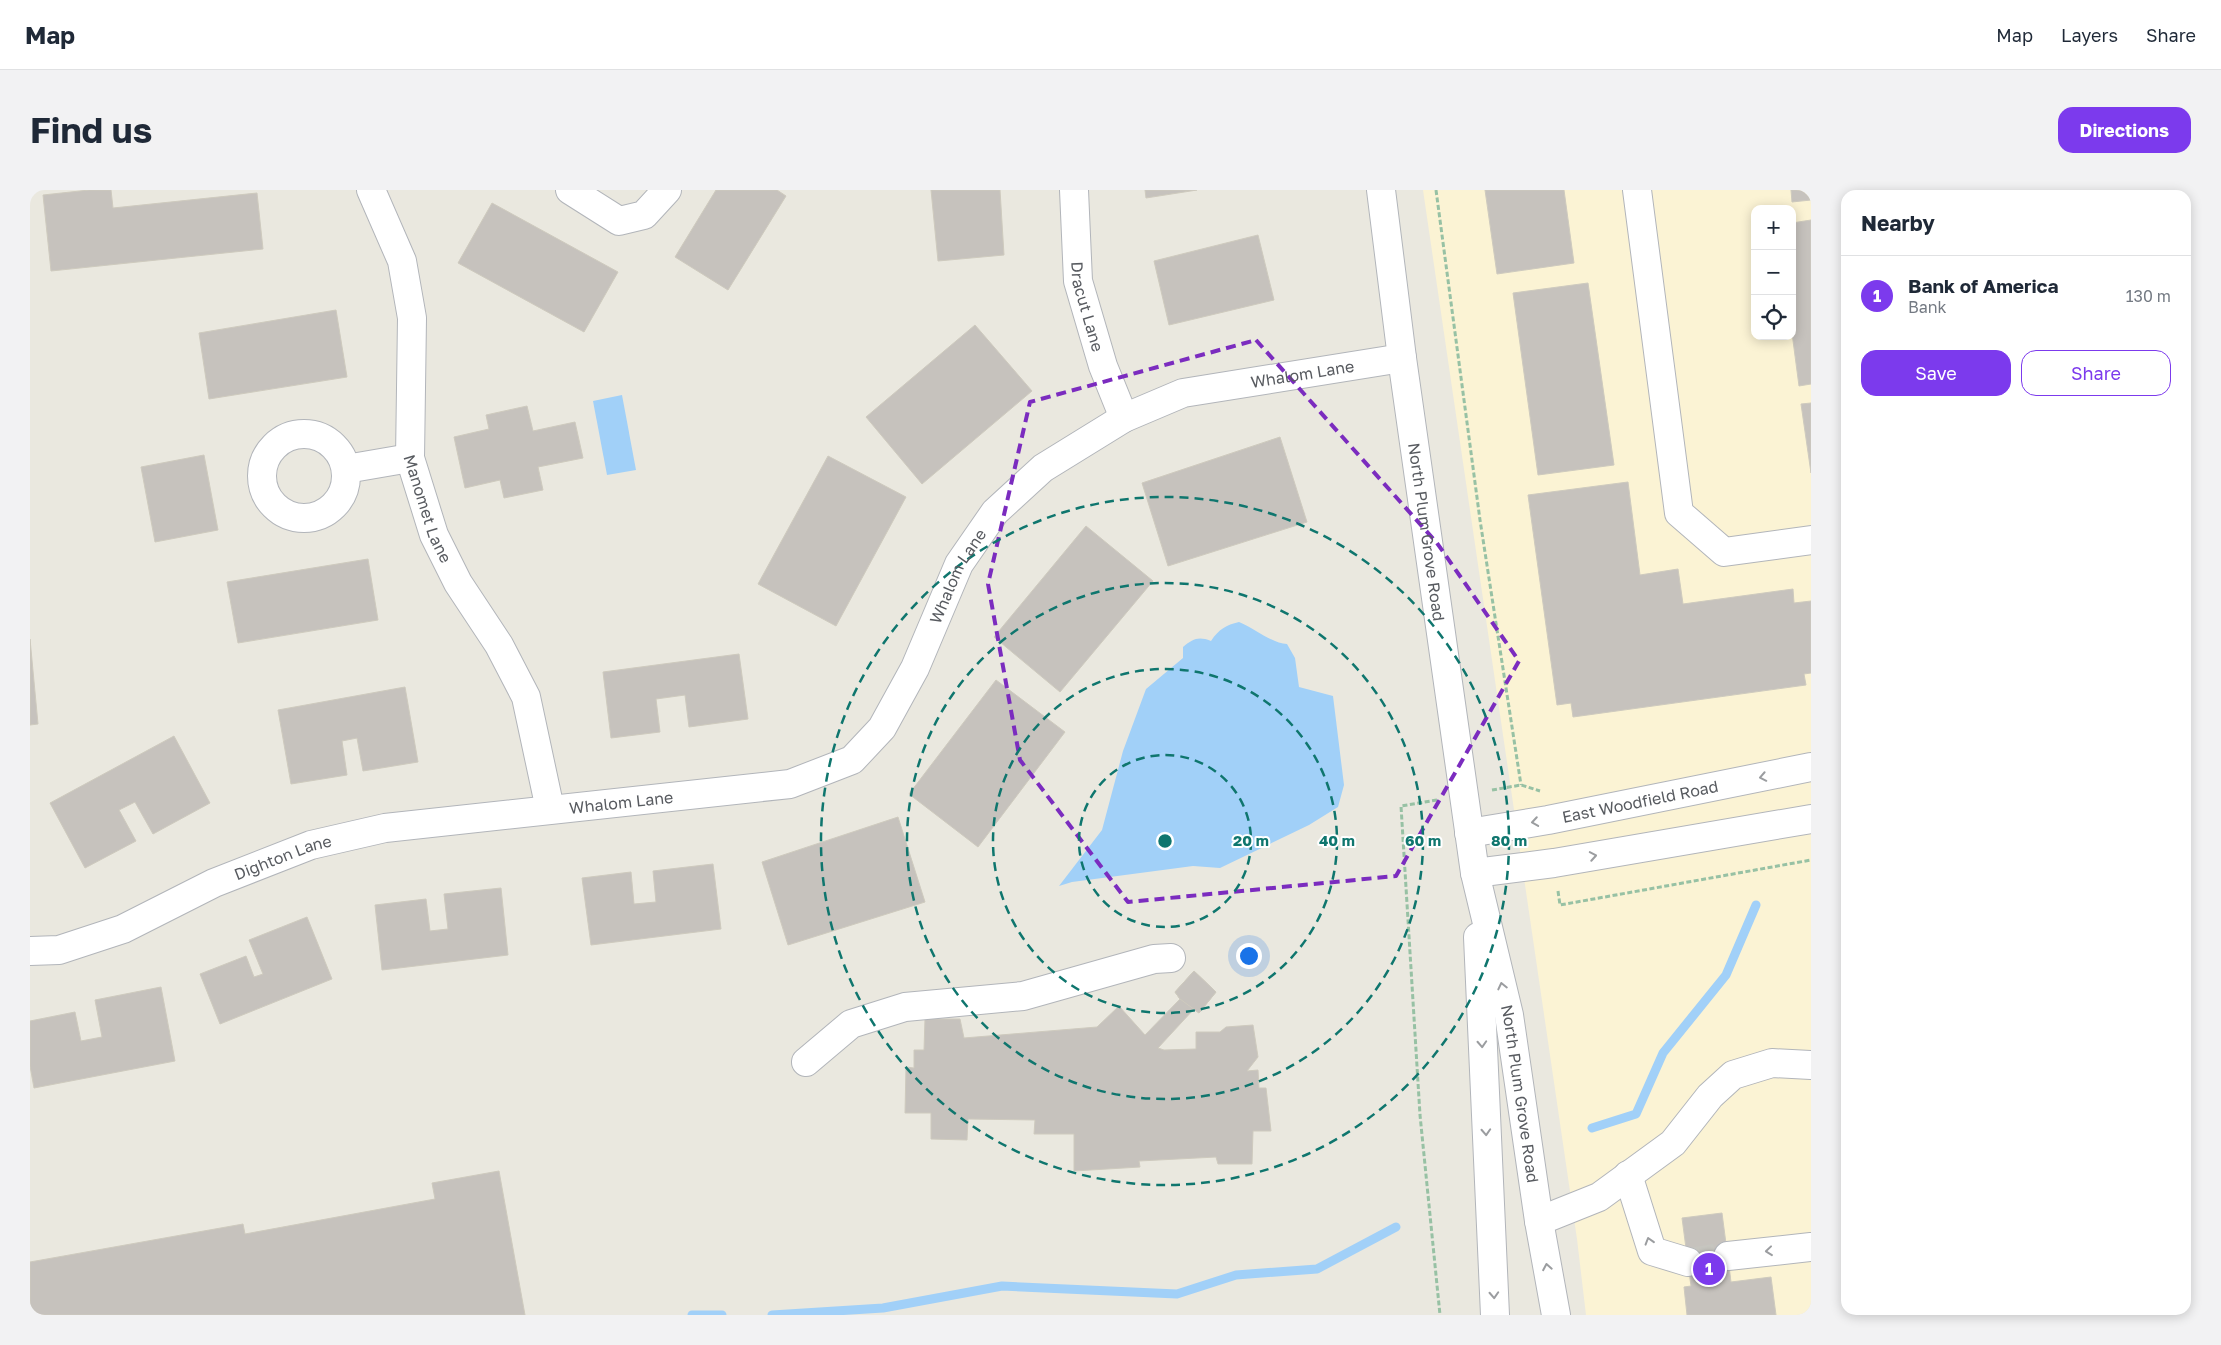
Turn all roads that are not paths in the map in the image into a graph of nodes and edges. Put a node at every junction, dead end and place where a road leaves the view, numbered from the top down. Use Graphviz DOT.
graph roads {
  1 [pos="371,190"];
  2 [pos="570,190"];
  3 [pos="667,190"];
  4 [pos="1074,190"];
  5 [pos="1381,190"];
  6 [pos="1637,190"];
  7 [pos="1402,358"];
  8 [pos="1124,418"];
  9 [pos="410,458"];
  10 [pos="346,469"];
  11 [pos="1811,540"];
  12 [pos="1811,767"];
  13 [pos="550,809"];
  14 [pos="1811,819"];
  15 [pos="1470,833"];
  16 [pos="1475,873"];
  17 [pos="30,951"];
  18 [pos="1171,958"];
  19 [pos="806,1062"];
  20 [pos="1811,1065"];
  21 [pos="1628,1175"];
  22 [pos="1539,1221"];
  23 [pos="1811,1247"];
  24 [pos="1728,1256"];
  25 [pos="1688,1262"];
  26 [pos="1495,1315"];
  27 [pos="1556,1315"];
  1 -- 9 [label="street, Manomet Lane"];
  2 -- 3 [label="street"];
  4 -- 8 [label="street, Dracut Lane"];
  5 -- 7 [label="street, North Plum Grove Road"];
  6 -- 11 [label="street"];
  7 -- 8 [label="street, Whalom Lane"];
  7 -- 15 [label="street, North Plum Grove Road"];
  8 -- 13 [label="street, Whalom Lane"];
  9 -- 10 [label="street"];
  9 -- 13 [label="street, Manomet Lane"];
  12 -- 15 [label="street, East Woodfield Road, one-way"];
  13 -- 17 [label="street, Dighton Lane"];
  16 -- 14 [label="street, one-way"];
  15 -- 16 [label="street, North Plum Grove Road"];
  22 -- 16 [label="street, North Plum Grove Road, one-way"];
  16 -- 26 [label="street, North Plum Grove Road, one-way"];
  18 -- 19 [label="street"];
  20 -- 21 [label="street"];
  21 -- 22 [label="street"];
  25 -- 21 [label="street, one-way"];
  27 -- 22 [label="street, North Plum Grove Road, one-way"];
  23 -- 24 [label="street, one-way"];
}
